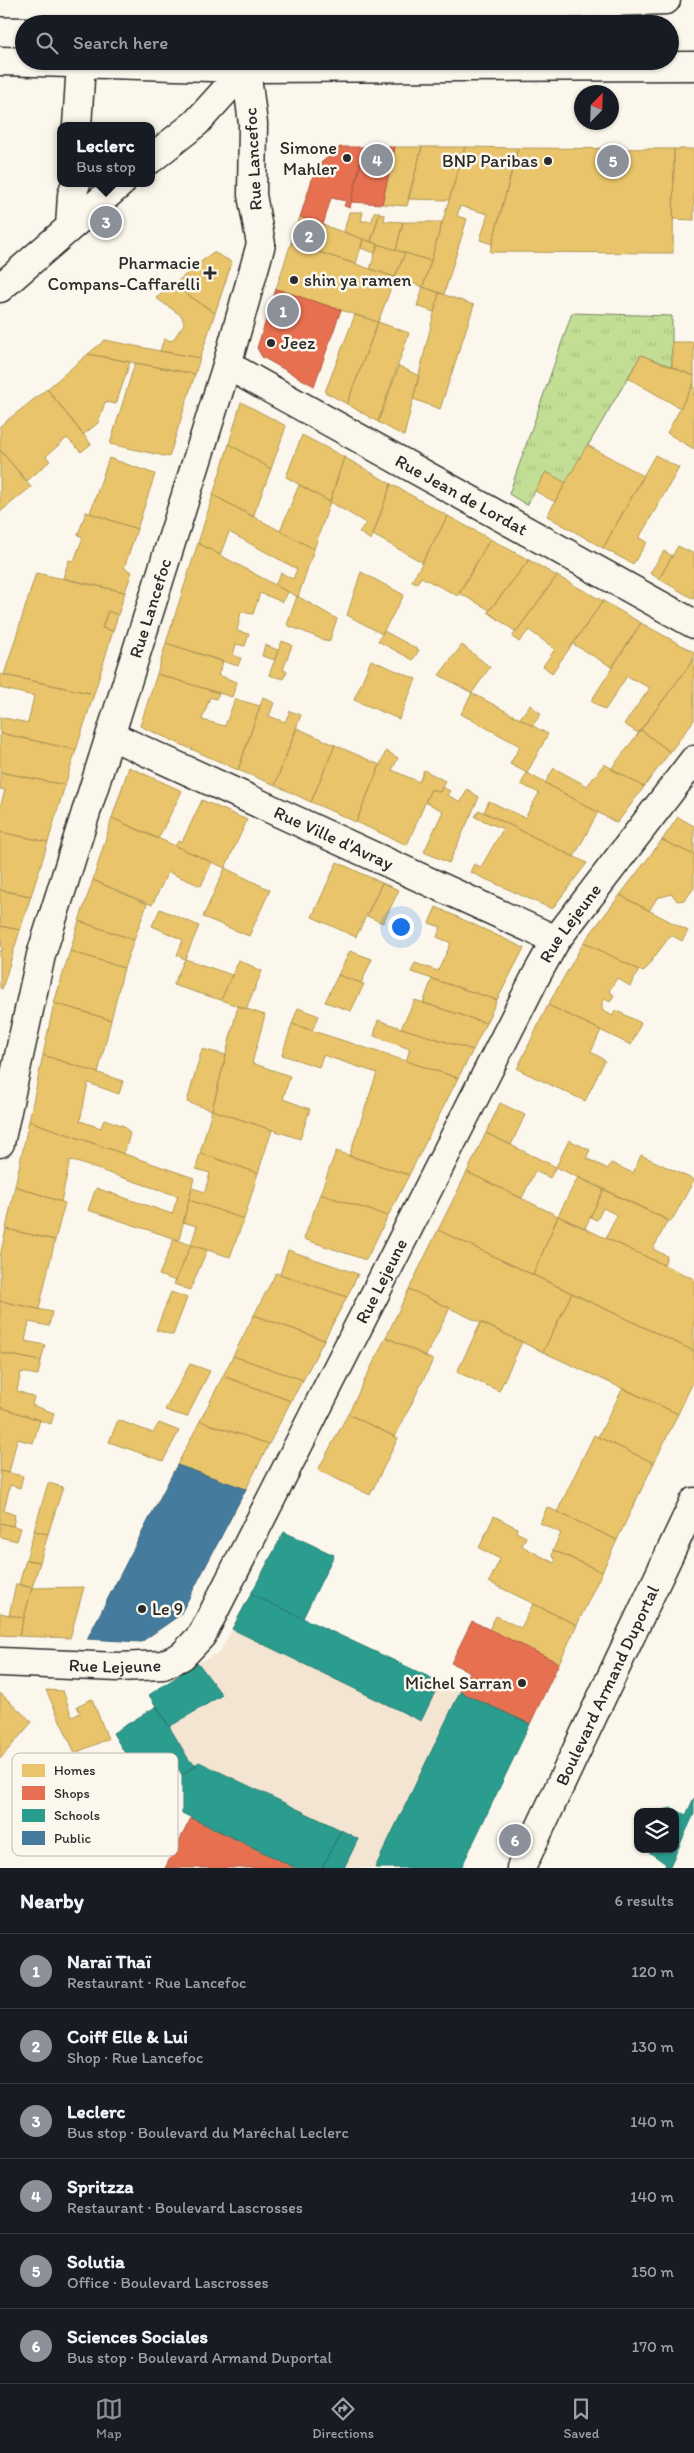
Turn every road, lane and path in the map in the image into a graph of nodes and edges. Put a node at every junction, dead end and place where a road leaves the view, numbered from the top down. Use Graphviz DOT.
graph roads {
  1 [pos="666,0"];
  2 [pos="0,2"];
  3 [pos="118,14"];
  4 [pos="220,15"];
  5 [pos="0,61"];
  6 [pos="15,61"];
  7 [pos="679,66"];
  8 [pos="694,66"];
  9 [pos="81,70"];
  10 [pos="240,70"];
  11 [pos="245,70"];
  12 [pos="76,122"];
  13 [pos="155,155"];
  14 [pos="75,187"];
  15 [pos="116,187"];
  16 [pos="70,227"];
  17 [pos="0,288"];
  18 [pos="227,365"];
  19 [pos="694,624"];
  20 [pos="112,736"];
  21 [pos="694,760"];
  22 [pos="556,940"];
  23 [pos="0,1143"];
  24 [pos="694,1502"];
  25 [pos="0,1662"];
  26 [pos="521,1868"];
  1 -- 4 [label="street"];
  2 -- 3 [label="street"];
  3 -- 4 [label="street"];
  5 -- 6 [label="street"];
  7 -- 8 [label="street"];
  9 -- 12 [label="street"];
  10 -- 13 [label="street"];
  11 -- 18 [label="street, Rue Lancefoc"];
  14 -- 16 [label="street"];
  15 -- 16 [label="street"];
  16 -- 17 [label="street"];
  18 -- 19 [label="street, Rue Jean de Lordat"];
  18 -- 20 [label="street, Rue Lancefoc"];
  20 -- 22 [label="street, Rue Ville d'Avray"];
  20 -- 23 [label="street, Rue Lancefoc"];
  21 -- 22 [label="street, Rue Lejeune"];
  22 -- 25 [label="street, Rue Lejeune"];
  24 -- 26 [label="street, Boulevard Armand Duportal"];
}
